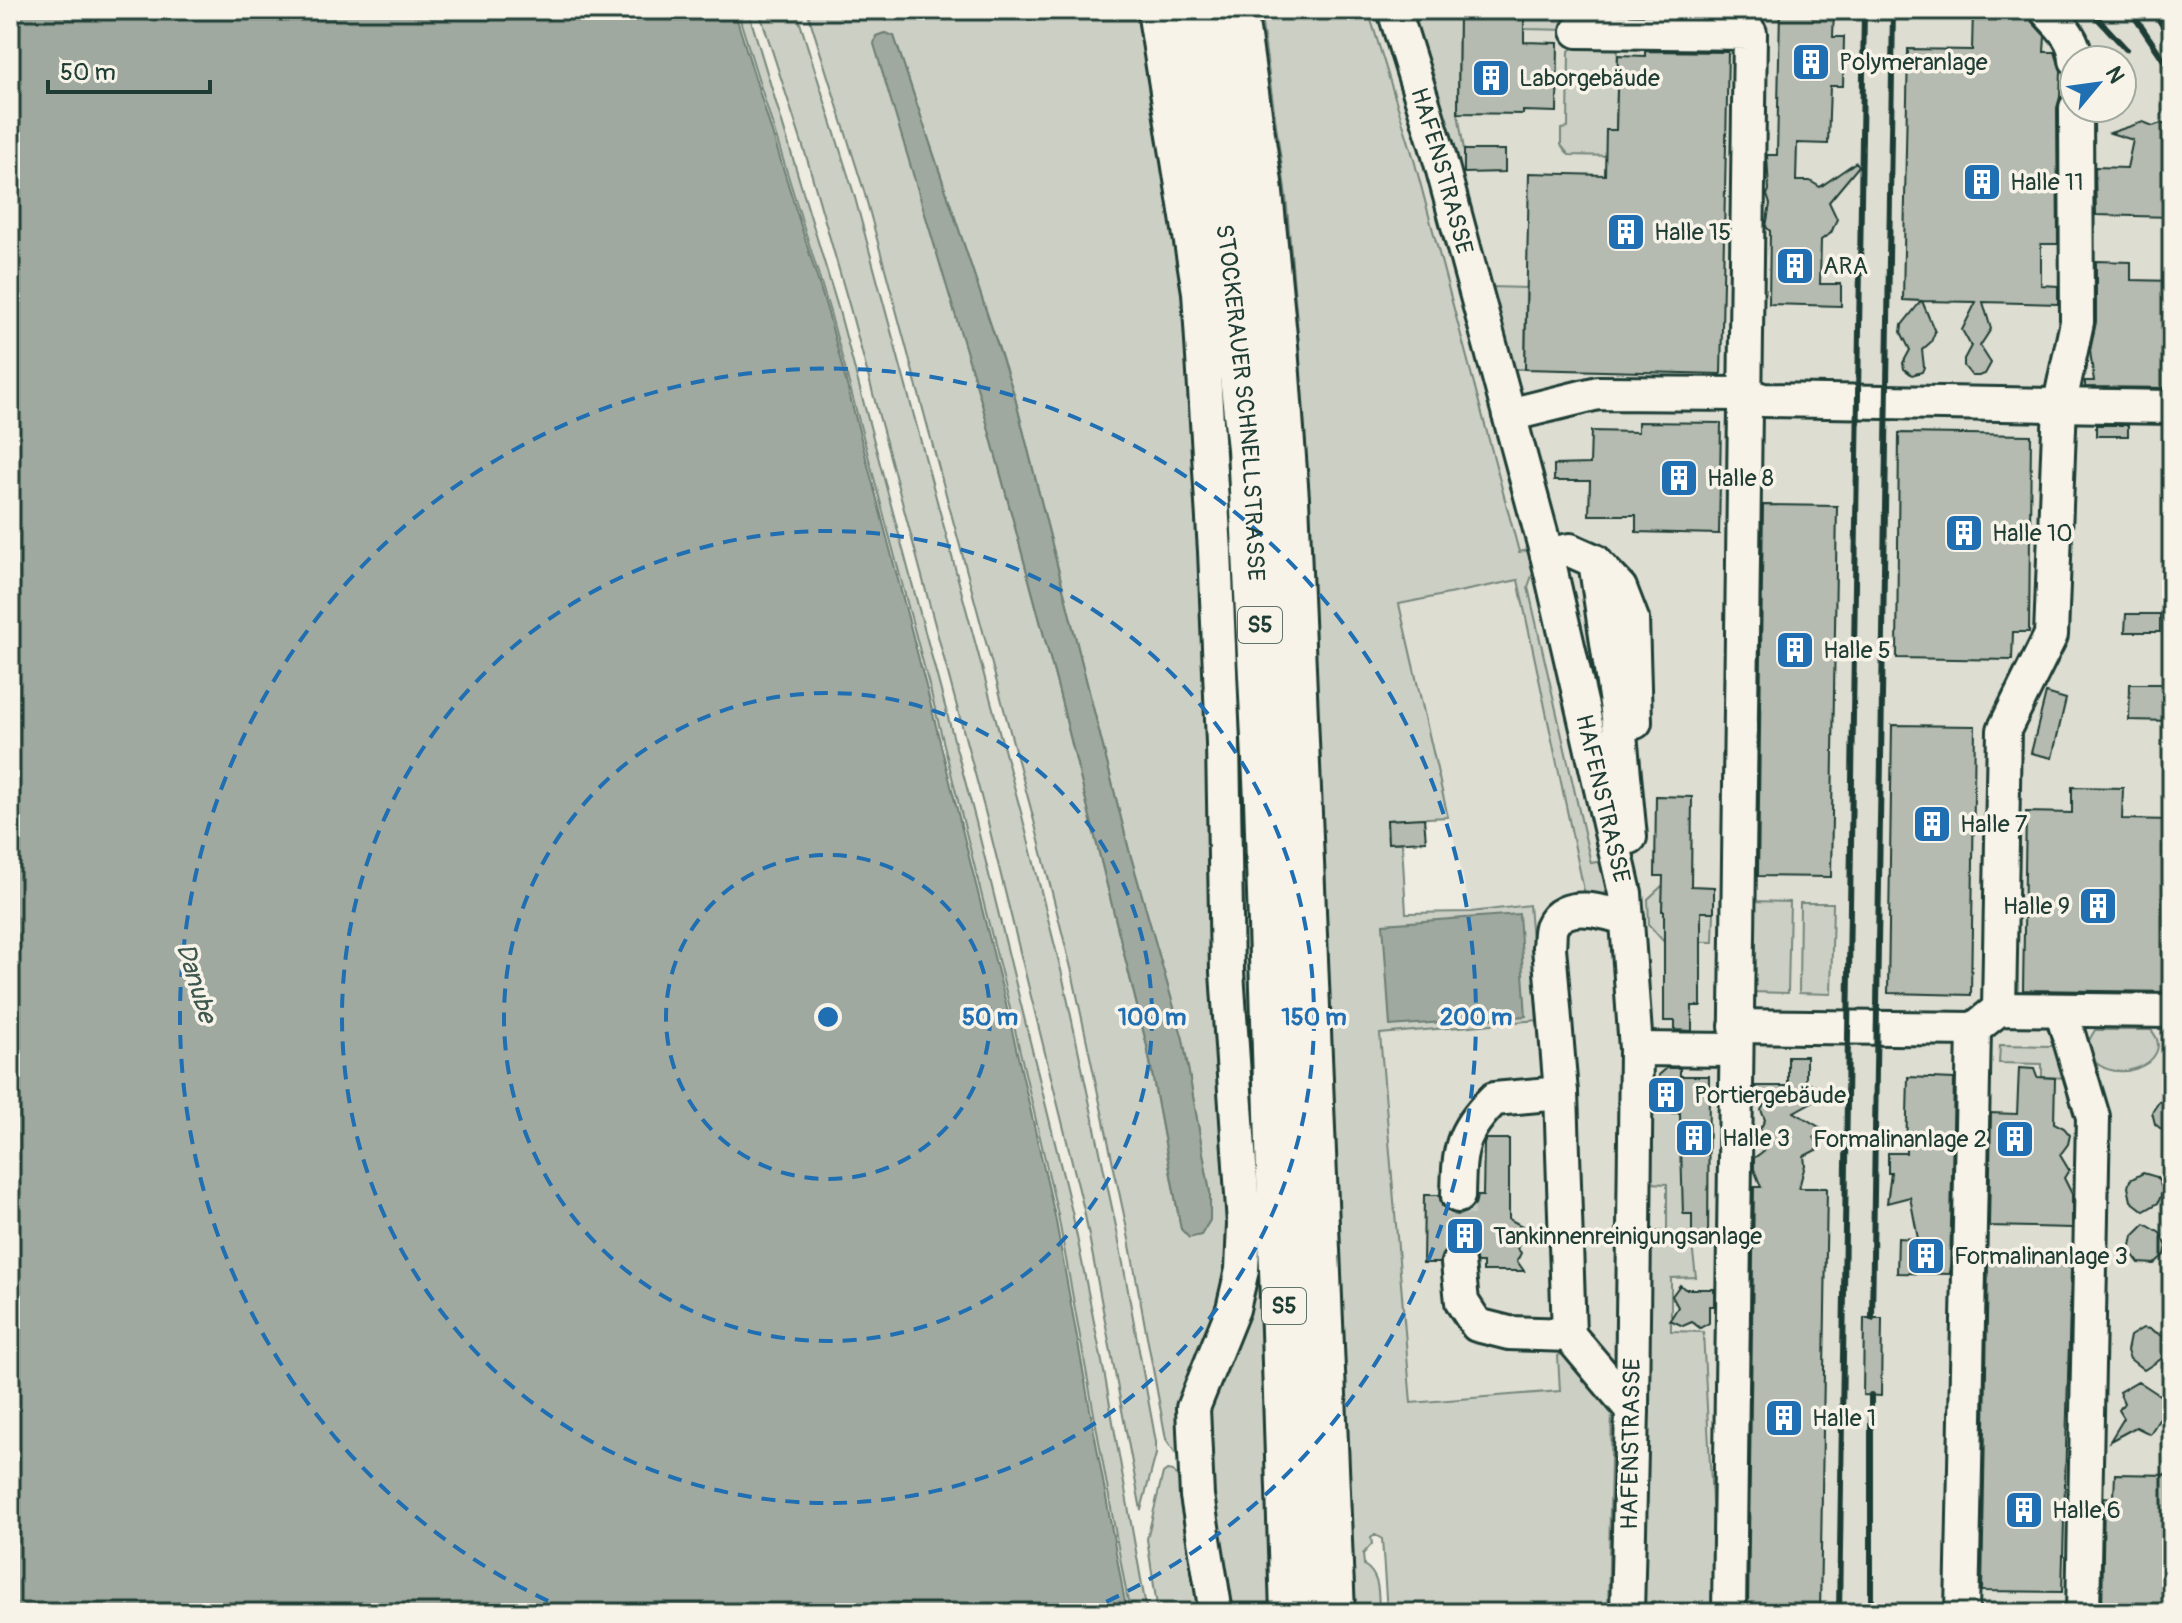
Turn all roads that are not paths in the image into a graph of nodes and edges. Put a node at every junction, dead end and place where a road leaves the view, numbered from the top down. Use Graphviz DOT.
graph roads {
  1 [pos="1154,10"];
  2 [pos="1192,10"];
  3 [pos="1234,10"];
  4 [pos="1394,10"];
  5 [pos="2046,10"];
  6 [pos="1750,21"];
  7 [pos="1578,31"];
  8 [pos="2074,44"];
  9 [pos="2076,124"];
  10 [pos="1745,394"];
  11 [pos="2060,403"];
  12 [pos="2172,407"];
  13 [pos="1509,415"];
  14 [pos="1547,555"];
  15 [pos="1620,873"];
  16 [pos="1627,919"];
  17 [pos="2061,1010"];
  18 [pos="2172,1011"];
  19 [pos="1986,1019"];
  20 [pos="1736,1038"];
  21 [pos="1636,1049"];
  22 [pos="1561,1093"];
  23 [pos="1458,1196"];
  24 [pos="1458,1263"];
  25 [pos="1569,1335"];
  26 [pos="1632,1410"];
  27 [pos="1333,1600"];
  28 [pos="1216,1613"];
  29 [pos="1293,1613"];
  30 [pos="1627,1613"];
  31 [pos="1729,1613"];
  32 [pos="1962,1613"];
  33 [pos="2083,1613"];
  1 -- 28 [label="street"];
  2 -- 29 [label="highway, STOCKERAUER SCHNELLSTRASSE / S5"];
  3 -- 27 [label="highway, STOCKERAUER SCHNELLSTRASSE / S5"];
  4 -- 13 [label="street, HAFENSTRASSE"];
  5 -- 8 [label="street"];
  6 -- 7 [label="street"];
  6 -- 10 [label="street"];
  9 -- 11 [label="street"];
  10 -- 11 [label="street"];
  10 -- 13 [label="street"];
  10 -- 20 [label="street"];
  11 -- 12 [label="street"];
  11 -- 19 [label="street"];
  13 -- 14 [label="street, HAFENSTRASSE"];
  14 -- 15 [label="street, HAFENSTRASSE"];
  14 -- 15 [label="street"];
  15 -- 16 [label="street, HAFENSTRASSE"];
  16 -- 21 [label="street, HAFENSTRASSE"];
  16 -- 22 [label="street"];
  17 -- 18 [label="street"];
  17 -- 19 [label="street"];
  17 -- 33 [label="street"];
  19 -- 20 [label="street"];
  19 -- 32 [label="street"];
  20 -- 21 [label="street"];
  20 -- 31 [label="street"];
  21 -- 26 [label="street, HAFENSTRASSE"];
  22 -- 23 [label="street"];
  22 -- 25 [label="street"];
  24 -- 25 [label="street"];
  25 -- 26 [label="street"];
  26 -- 30 [label="street, HAFENSTRASSE"];
}
